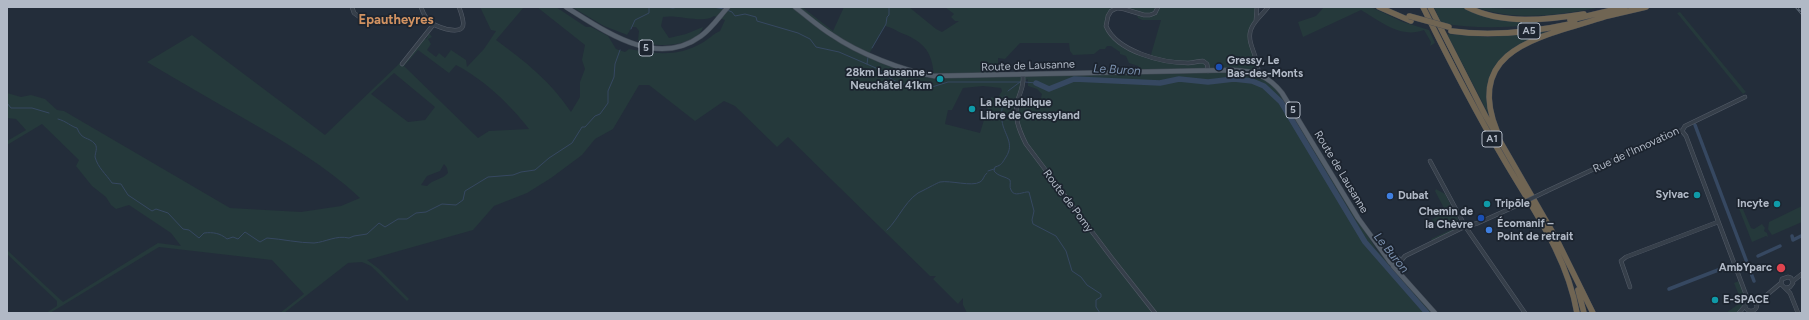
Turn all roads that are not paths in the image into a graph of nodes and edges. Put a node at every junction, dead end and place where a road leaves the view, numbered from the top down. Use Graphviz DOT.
graph roads {
  1 [pos="352,7"];
  2 [pos="422,7"];
  3 [pos="459,7"];
  4 [pos="566,7"];
  5 [pos="728,7"];
  6 [pos="795,7"];
  7 [pos="1158,7"];
  8 [pos="1379,7"];
  9 [pos="1387,7"];
  10 [pos="1423,7"];
  11 [pos="1430,7"];
  12 [pos="1467,7"];
  13 [pos="1625,7"];
  14 [pos="1646,7"];
  15 [pos="1257,9"];
  16 [pos="1267,9"];
  17 [pos="1616,10"];
  18 [pos="1607,16"];
  19 [pos="1410,19"];
  20 [pos="365,21"];
  21 [pos="1256,21"];
  22 [pos="433,25"];
  23 [pos="1450,29"];
  24 [pos="402,64"];
  25 [pos="1208,70"];
  26 [pos="1258,73"];
  27 [pos="1024,77"];
  28 [pos="1745,97"];
  29 [pos="1682,131"];
  30 [pos="1507,153"];
  31 [pos="1430,161"];
  32 [pos="1718,222"];
  33 [pos="1465,227"];
  34 [pos="1378,247"];
  35 [pos="1567,259"];
  36 [pos="1398,260"];
  37 [pos="1392,264"];
  38 [pos="1564,268"];
  39 [pos="1801,275"];
  40 [pos="1403,276"];
  41 [pos="1790,277"];
  42 [pos="1781,283"];
  43 [pos="1792,283"];
  44 [pos="1630,287"];
  45 [pos="1785,288"];
  46 [pos="1774,290"];
  47 [pos="1760,299"];
  48 [pos="1750,300"];
  49 [pos="1794,302"];
  50 [pos="1756,306"];
  51 [pos="1748,310"];
  52 [pos="1155,313"];
  53 [pos="1435,313"];
  54 [pos="1525,313"];
  55 [pos="1573,313"];
  56 [pos="1577,313"];
  57 [pos="1584,313"];
  58 [pos="1593,313"];
  59 [pos="1739,313"];
  60 [pos="1756,313"];
  61 [pos="1798,313"];
  1 -- 20 [label="street"];
  2 -- 22 [label="street"];
  3 -- 22 [label="street"];
  4 -- 5 [label="main road, 5"];
  6 -- 27 [label="main road, Route de Lausanne / 5"];
  7 -- 25 [label="street"];
  8 -- 19 [label="highway, A5"];
  9 -- 19 [label="highway"];
  10 -- 38 [label="highway, A1"];
  11 -- 30 [label="highway, A1"];
  12 -- 17 [label="highway, A5"];
  13 -- 17 [label="highway"];
  14 -- 17 [label="highway, A5"];
  15 -- 16 [label="street"];
  15 -- 21 [label="street"];
  16 -- 21 [label="street"];
  17 -- 18 [label="highway, A5"];
  17 -- 23 [label="highway"];
  18 -- 23 [label="highway, A5"];
  18 -- 30 [label="highway"];
  19 -- 23 [label="highway, A5"];
  21 -- 26 [label="street"];
  22 -- 24 [label="street"];
  25 -- 26 [label="main road, Route de Lausanne / 5"];
  25 -- 27 [label="main road, Route de Lausanne / 5"];
  26 -- 34 [label="main road, Route de Lausanne / 5"];
  27 -- 52 [label="street, Route de Pomy"];
  28 -- 29 [label="street, Rue de l'Innovation"];
  29 -- 32 [label="street"];
  29 -- 33 [label="street, Rue de l'Innovation, bridge"];
  30 -- 35 [label="highway, A1"];
  31 -- 33 [label="street"];
  32 -- 44 [label="street"];
  32 -- 48 [label="street"];
  33 -- 36 [label="street"];
  33 -- 54 [label="street"];
  34 -- 36 [label="main road, Route de Lausanne / 5"];
  34 -- 37 [label="main road, Route de Lausanne / 5"];
  35 -- 57 [label="highway, A1"];
  35 -- 58 [label="highway"];
  36 -- 37 [label="main road"];
  36 -- 37 [label="main road"];
  36 -- 40 [label="main road, Route de Lausanne / 5"];
  37 -- 40 [label="main road, Route de Lausanne / 5"];
  38 -- 55 [label="highway"];
  38 -- 56 [label="highway, A1"];
  39 -- 41 [label="street"];
  39 -- 43 [label="street"];
  40 -- 53 [label="main road, Route de Lausanne / 5"];
  41 -- 42 [label="street"];
  41 -- 43 [label="street"];
  42 -- 45 [label="street"];
  42 -- 46 [label="street"];
  43 -- 45 [label="street"];
  43 -- 49 [label="street"];
  45 -- 46 [label="street"];
  45 -- 49 [label="street"];
  46 -- 47 [label="street"];
  47 -- 48 [label="street"];
  47 -- 50 [label="street"];
  48 -- 50 [label="street"];
  48 -- 51 [label="street"];
  49 -- 61 [label="street"];
  50 -- 51 [label="street"];
  50 -- 60 [label="street"];
  51 -- 59 [label="street"];
}
